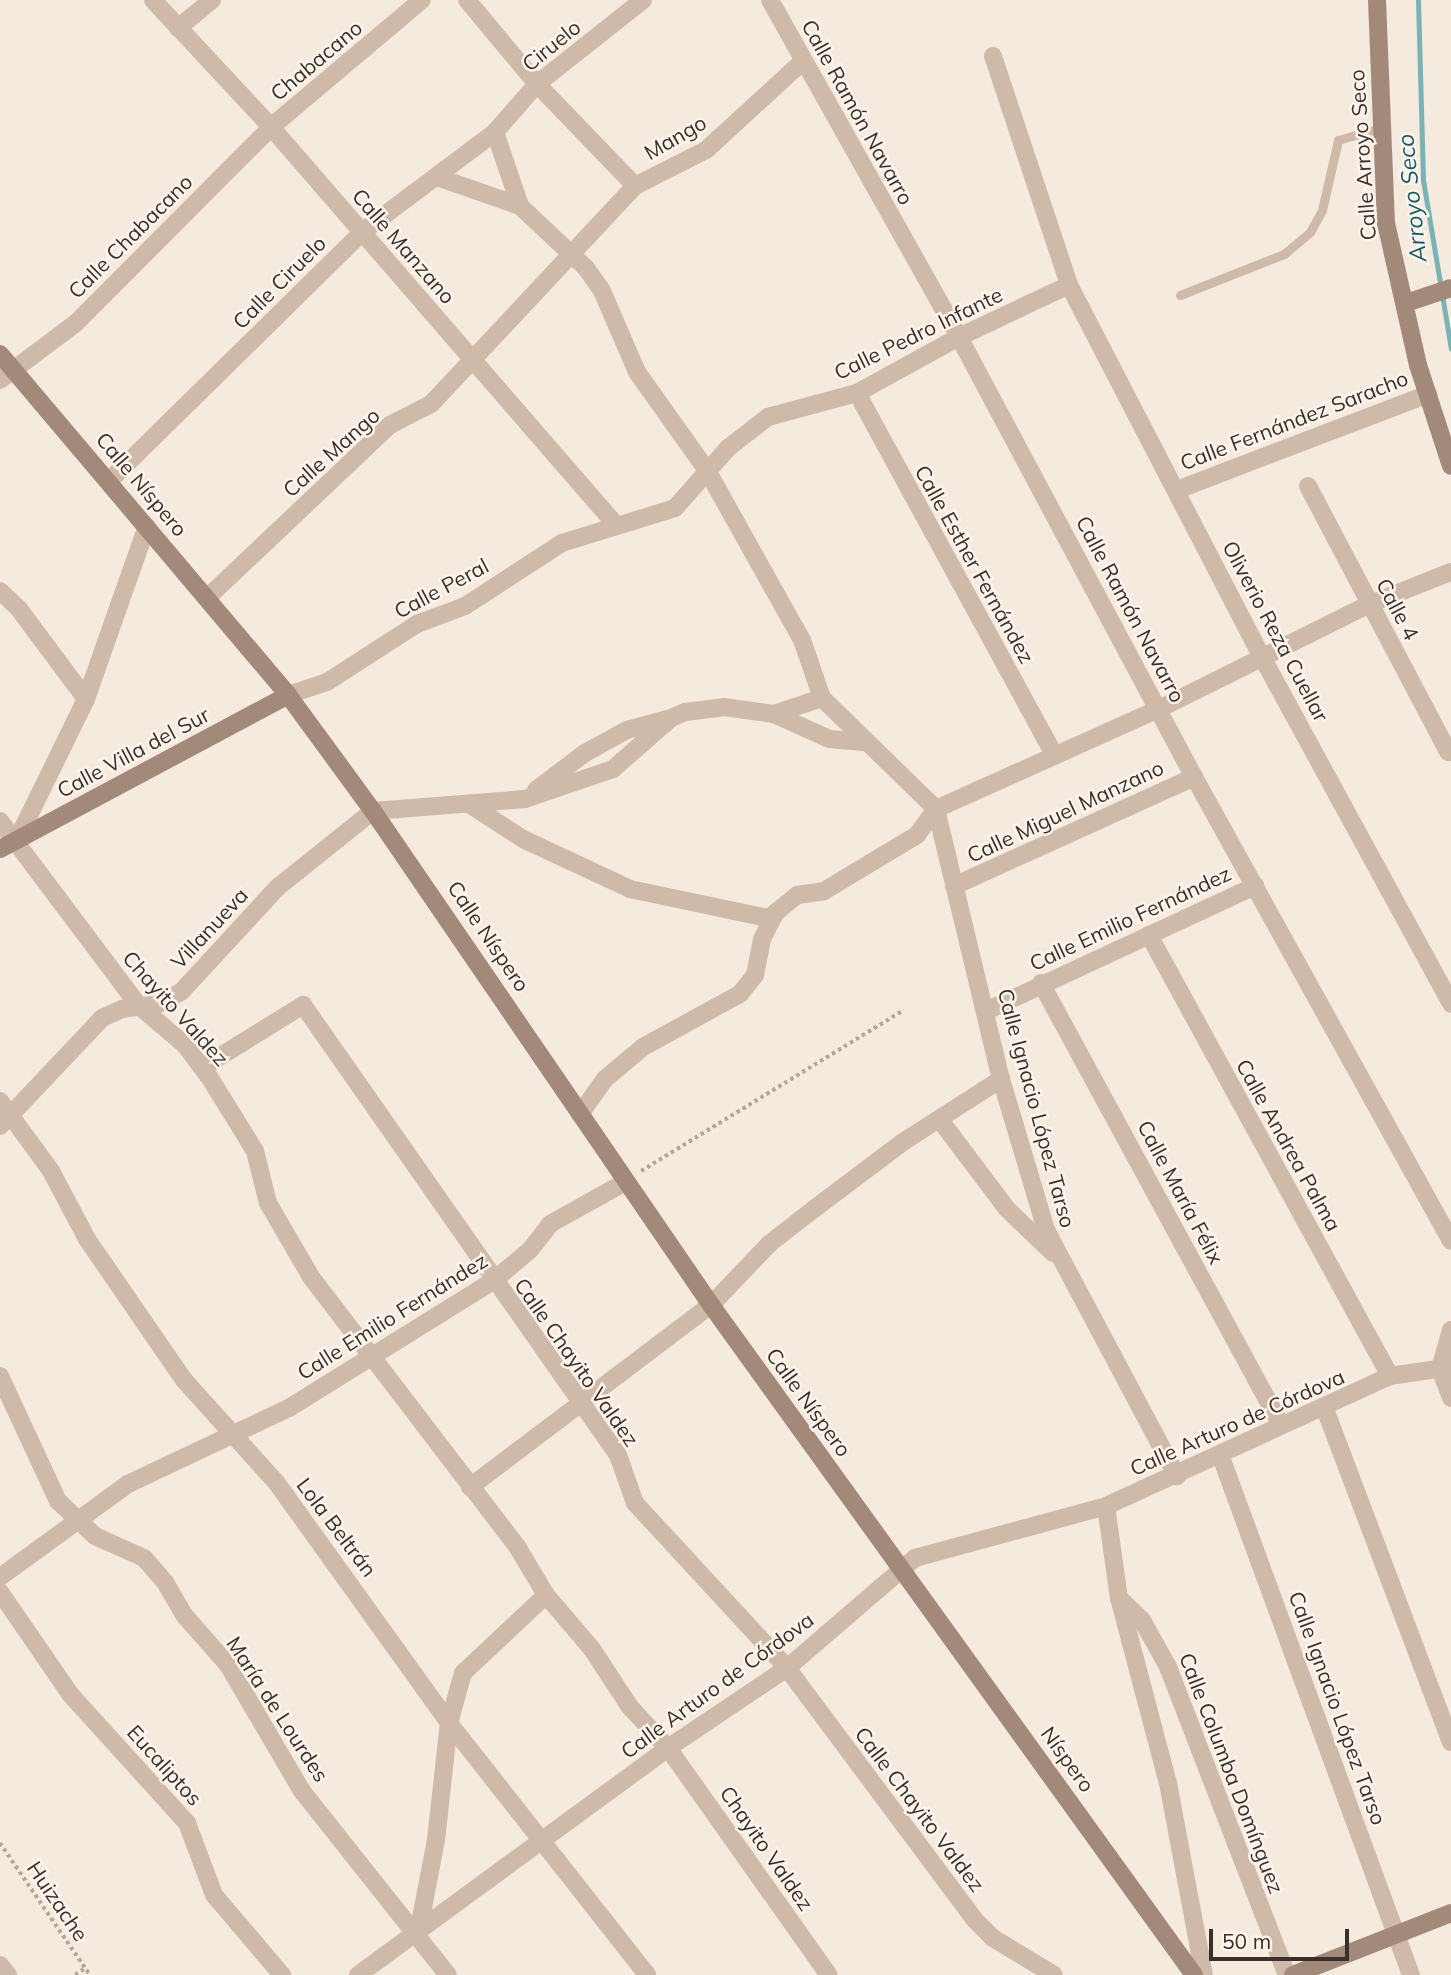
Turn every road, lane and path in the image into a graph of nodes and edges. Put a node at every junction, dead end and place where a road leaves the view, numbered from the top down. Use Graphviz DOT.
graph roads {
  1 [pos="153,0"];
  2 [pos="212,0"];
  3 [pos="422,0"];
  4 [pos="467,0"];
  5 [pos="643,0"];
  6 [pos="770,0"];
  7 [pos="1377,0"];
  8 [pos="178,28"];
  9 [pos="993,55"];
  10 [pos="802,62"];
  11 [pos="537,84"];
  12 [pos="271,127"];
  13 [pos="1380,128"];
  14 [pos="495,132"];
  15 [pos="437,177"];
  16 [pos="635,186"];
  17 [pos="520,206"];
  18 [pos="362,232"];
  19 [pos="575,255"];
  20 [pos="1069,285"];
  21 [pos="1451,288"];
  22 [pos="1180,295"];
  23 [pos="1414,301"];
  24 [pos="959,337"];
  25 [pos="0,354"];
  26 [pos="474,362"];
  27 [pos="7,375"];
  28 [pos="857,393"];
  29 [pos="1427,394"];
  30 [pos="1451,466"];
  31 [pos="708,471"];
  32 [pos="109,481"];
  33 [pos="1308,486"];
  34 [pos="1177,490"];
  35 [pos="617,525"];
  36 [pos="147,526"];
  37 [pos="1451,572"];
  38 [pos="0,591"];
  39 [pos="208,597"];
  40 [pos="1370,604"];
  41 [pos="1262,657"];
  42 [pos="288,695"];
  43 [pos="821,698"];
  44 [pos="86,699"];
  45 [pos="1159,709"];
  46 [pos="774,713"];
  47 [pos="671,718"];
  48 [pos="867,742"];
  49 [pos="1448,752"];
  50 [pos="1055,756"];
  51 [pos="1194,776"];
  52 [pos="525,799"];
  53 [pos="469,804"];
  54 [pos="936,809"];
  55 [pos="373,811"];
  56 [pos="0,821"];
  57 [pos="17,840"];
  58 [pos="0,849"];
  59 [pos="954,886"];
  60 [pos="1255,886"];
  61 [pos="772,919"];
  62 [pos="1149,935"];
  63 [pos="1041,983"];
  64 [pos="1449,992"];
  65 [pos="138,1005"];
  66 [pos="904,1010"];
  67 [pos="986,1010"];
  68 [pos="202,1067"];
  69 [pos="1001,1079"];
  70 [pos="0,1101"];
  71 [pos="580,1114"];
  72 [pos="7,1121"];
  73 [pos="940,1121"];
  74 [pos="625,1182"];
  75 [pos="1451,1241"];
  76 [pos="1056,1256"];
  77 [pos="493,1281"];
  78 [pos="711,1305"];
  79 [pos="1451,1330"];
  80 [pos="372,1356"];
  81 [pos="1445,1368"];
  82 [pos="0,1376"];
  83 [pos="1390,1376"];
  84 [pos="1451,1398"];
  85 [pos="579,1402"];
  86 [pos="1325,1409"];
  87 [pos="1280,1423"];
  88 [pos="231,1436"];
  89 [pos="1222,1457"];
  90 [pos="1177,1476"];
  91 [pos="470,1487"];
  92 [pos="1107,1506"];
  93 [pos="79,1521"];
  94 [pos="903,1570"];
  95 [pos="0,1577"];
  96 [pos="0,1592"];
  97 [pos="545,1595"];
  98 [pos="1119,1598"];
  99 [pos="787,1668"];
  100 [pos="449,1723"];
  101 [pos="1451,1742"];
  102 [pos="668,1748"];
  103 [pos="0,1843"];
  104 [pos="541,1843"];
  105 [pos="1451,1913"];
  106 [pos="418,1934"];
  107 [pos="1396,1934"];
  108 [pos="0,1965"];
  109 [pos="85,1968"];
  110 [pos="8,1975"];
  111 [pos="75,1975"];
  112 [pos="90,1975"];
  113 [pos="282,1975"];
  114 [pos="358,1975"];
  115 [pos="448,1975"];
  116 [pos="647,1975"];
  117 [pos="830,1975"];
  118 [pos="1054,1975"];
  119 [pos="1194,1975"];
  120 [pos="1204,1975"];
  121 [pos="1287,1975"];
  122 [pos="1293,1975"];
  123 [pos="1411,1975"];
  1 -- 8 [label="street, Calle Manzano"];
  2 -- 8 [label="street"];
  3 -- 12 [label="street, Chabacano"];
  4 -- 11 [label="street"];
  5 -- 11 [label="street, Ciruelo"];
  6 -- 10 [label="street, Calle Ramón Navarro"];
  7 -- 13 [label="street, Calle Arroyo Seco"];
  8 -- 12 [label="street, Calle Manzano"];
  9 -- 20 [label="street, Oliverio Reza Cuellar"];
  10 -- 16 [label="street, Mango"];
  10 -- 24 [label="street, Calle Ramón Navarro"];
  11 -- 14 [label="street, Ciruelo"];
  11 -- 16 [label="street"];
  12 -- 18 [label="street, Calle Manzano"];
  12 -- 27 [label="street, Calle Chabacano"];
  13 -- 22 [label="lane"];
  13 -- 23 [label="street, Calle Arroyo Seco"];
  14 -- 15 [label="street, Calle Ciruelo"];
  14 -- 17 [label="street"];
  15 -- 17 [label="street"];
  15 -- 18 [label="street, Calle Ciruelo"];
  16 -- 19 [label="street, Mango"];
  17 -- 19 [label="street"];
  18 -- 26 [label="street, Calle Manzano"];
  18 -- 32 [label="street, Calle Ciruelo"];
  19 -- 26 [label="street, Calle Mango"];
  19 -- 31 [label="street"];
  20 -- 24 [label="street, Calle Pedro Infante"];
  20 -- 34 [label="street, Oliverio Reza Cuellar"];
  21 -- 23 [label="street"];
  23 -- 29 [label="street, Calle Arroyo Seco"];
  24 -- 28 [label="street, Calle Pedro Infante"];
  24 -- 45 [label="street, Calle Ramón Navarro"];
  25 -- 27 [label="street, Calle Níspero"];
  26 -- 35 [label="street, Calle Manzano"];
  26 -- 39 [label="street, Calle Mango"];
  27 -- 32 [label="street, Calle Níspero"];
  28 -- 31 [label="street, Calle Pedro Infante"];
  28 -- 50 [label="street, Calle Esther Fernández"];
  29 -- 30 [label="street, Calle Arroyo Seco"];
  29 -- 34 [label="street, Calle Fernández Saracho"];
  31 -- 35 [label="street, Calle Pedro Infante"];
  31 -- 43 [label="street"];
  32 -- 36 [label="street, Calle Níspero"];
  33 -- 40 [label="street, Calle 4"];
  34 -- 41 [label="street, Oliverio Reza Cuellar"];
  35 -- 42 [label="street, Calle Peral"];
  36 -- 39 [label="street, Calle Níspero"];
  36 -- 44 [label="street"];
  37 -- 40 [label="street"];
  38 -- 44 [label="street"];
  39 -- 42 [label="street, Calle Níspero"];
  40 -- 41 [label="street"];
  40 -- 49 [label="street, Calle 4"];
  41 -- 45 [label="street"];
  41 -- 64 [label="street, Oliverio Reza Cuellar"];
  42 -- 55 [label="street, Calle Níspero"];
  42 -- 57 [label="street, Calle Villa del Sur"];
  43 -- 46 [label="street"];
  43 -- 48 [label="street"];
  44 -- 57 [label="street"];
  45 -- 50 [label="street"];
  45 -- 51 [label="street, Calle Ramón Navarro"];
  46 -- 47 [label="street"];
  46 -- 48 [label="street"];
  47 -- 52 [label="street"];
  47 -- 52 [label="street"];
  48 -- 54 [label="street"];
  50 -- 54 [label="street"];
  51 -- 59 [label="street, Calle Miguel Manzano"];
  51 -- 60 [label="street, Calle Ramón Navarro"];
  52 -- 53 [label="street"];
  53 -- 55 [label="street"];
  53 -- 61 [label="street"];
  54 -- 59 [label="street, Calle Ignacio López Tarso"];
  54 -- 61 [label="street"];
  55 -- 65 [label="street, Villanueva"];
  55 -- 71 [label="street, Calle Níspero"];
  56 -- 57 [label="street, Chayito Valdez"];
  57 -- 58 [label="street, Calle Villa del Sur"];
  57 -- 65 [label="street, Chayito Valdez"];
  59 -- 67 [label="street, Calle Ignacio López Tarso"];
  60 -- 62 [label="street, Calle Emilio Fernández"];
  60 -- 75 [label="street, Calle Ramón Navarro"];
  61 -- 71 [label="street"];
  62 -- 63 [label="street, Calle Emilio Fernández"];
  62 -- 83 [label="street, Calle Andrea Palma"];
  63 -- 67 [label="street, Calle Emilio Fernández"];
  63 -- 87 [label="street, Calle María Félix"];
  65 -- 68 [label="street, Chayito Valdez"];
  65 -- 72 [label="street, Villanueva"];
  66 -- 74 [label="path"];
  67 -- 69 [label="street, Calle Ignacio López Tarso"];
  68 -- 77 [label="street, Calle Chayito Valdez"];
  68 -- 80 [label="street, Chayito Valdez"];
  69 -- 73 [label="street"];
  69 -- 76 [label="street, Calle Ignacio López Tarso"];
  70 -- 72 [label="street, Lola Beltrán"];
  71 -- 74 [label="street, Calle Níspero"];
  72 -- 88 [label="street, Lola Beltrán"];
  73 -- 76 [label="street"];
  73 -- 78 [label="street"];
  74 -- 77 [label="street, Calle Emilio Fernández"];
  74 -- 78 [label="street, Calle Níspero"];
  76 -- 90 [label="street, Calle Ignacio López Tarso"];
  77 -- 80 [label="street, Calle Emilio Fernández"];
  77 -- 85 [label="street, Calle Chayito Valdez"];
  78 -- 85 [label="street"];
  78 -- 94 [label="street, Calle Níspero"];
  79 -- 81 [label="street"];
  80 -- 88 [label="street, Calle Emilio Fernández"];
  80 -- 91 [label="street"];
  81 -- 83 [label="street, Calle Arturo de Córdova"];
  81 -- 84 [label="street"];
  82 -- 93 [label="street, María de Lourdes"];
  83 -- 86 [label="street, Calle Arturo de Córdova"];
  85 -- 91 [label="street"];
  85 -- 99 [label="street, Calle Chayito Valdez"];
  86 -- 87 [label="street, Calle Arturo de Córdova"];
  86 -- 101 [label="street"];
  87 -- 89 [label="street, Calle Arturo de Córdova"];
  88 -- 93 [label="street, Calle Emilio Fernández"];
  88 -- 100 [label="street, Lola Beltrán"];
  89 -- 90 [label="street, Calle Arturo de Córdova"];
  89 -- 107 [label="street, Calle Ignacio López Tarso"];
  90 -- 92 [label="street, Calle Arturo de Córdova"];
  91 -- 97 [label="street"];
  92 -- 94 [label="street, Calle Arturo de Córdova"];
  92 -- 98 [label="street"];
  93 -- 95 [label="street, Calle Emilio Fernández"];
  93 -- 106 [label="street, María de Lourdes"];
  94 -- 99 [label="street, Calle Arturo de Córdova"];
  94 -- 119 [label="street, Níspero"];
  96 -- 113 [label="street, Eucaliptos"];
  97 -- 100 [label="street"];
  97 -- 102 [label="street"];
  98 -- 120 [label="street"];
  98 -- 121 [label="street, Calle Columba Domínguez"];
  99 -- 102 [label="street, Calle Arturo de Córdova"];
  99 -- 118 [label="street, Calle Chayito Valdez"];
  100 -- 104 [label="street, Lola Beltrán"];
  100 -- 106 [label="street"];
  102 -- 104 [label="street, Calle Arturo de Córdova"];
  102 -- 117 [label="street, Chayito Valdez"];
  103 -- 109 [label="path, Huizache"];
  104 -- 106 [label="street, Calle Arturo de Córdova"];
  104 -- 116 [label="street, Lola Beltrán"];
  105 -- 107 [label="street"];
  106 -- 114 [label="street, Calle Arturo de Córdova"];
  106 -- 115 [label="street, María de Lourdes"];
  107 -- 122 [label="street"];
  107 -- 123 [label="street, Calle Ignacio López Tarso"];
  108 -- 110 [label="street"];
  109 -- 111 [label="path"];
  109 -- 112 [label="path, Huizache"];
}
